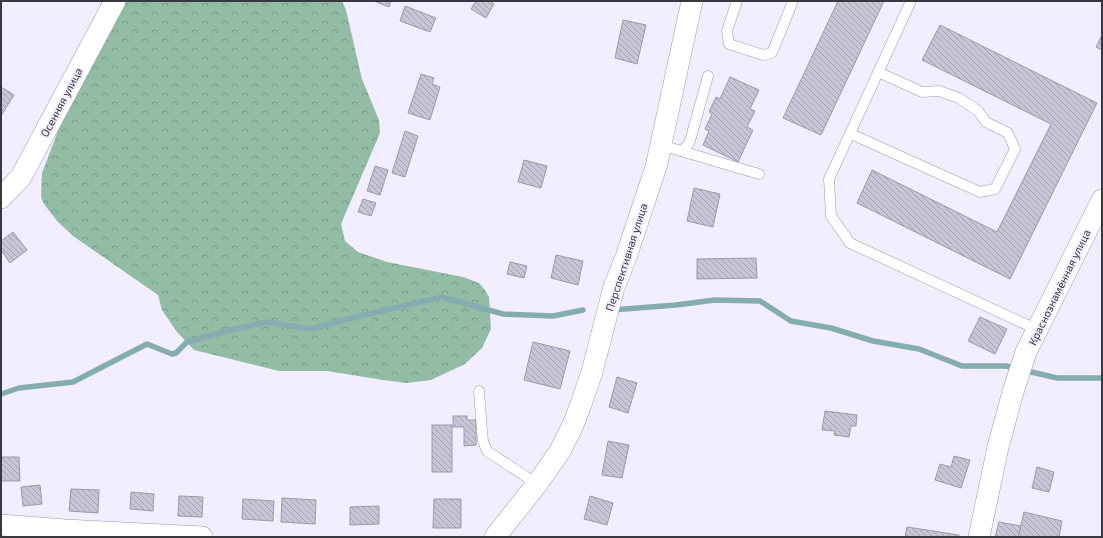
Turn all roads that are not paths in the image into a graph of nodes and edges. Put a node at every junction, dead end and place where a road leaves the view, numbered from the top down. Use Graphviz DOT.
graph roads {
  1 [pos="115,1"];
  2 [pos="692,1"];
  3 [pos="738,1"];
  4 [pos="793,1"];
  5 [pos="911,1"];
  6 [pos="878,72"];
  7 [pos="708,76"];
  8 [pos="851,134"];
  9 [pos="661,145"];
  10 [pos="681,151"];
  11 [pos="759,174"];
  12 [pos="1,198"];
  13 [pos="1102,200"];
  14 [pos="1038,330"];
  15 [pos="479,391"];
  16 [pos="537,484"];
  17 [pos="1,525"];
  18 [pos="202,537"];
  19 [pos="495,537"];
  20 [pos="979,537"];
  1 -- 12 [label="street, Осенняя улица"];
  2 -- 9 [label="street, Перспективная улица"];
  3 -- 4 [label="lane"];
  5 -- 6 [label="lane"];
  6 -- 8 [label="lane"];
  6 -- 8 [label="lane"];
  7 -- 10 [label="lane"];
  8 -- 14 [label="lane"];
  9 -- 10 [label="lane"];
  9 -- 16 [label="street, Перспективная улица"];
  10 -- 11 [label="lane"];
  13 -- 14 [label="street, Краснознамённая улица"];
  14 -- 20 [label="street, Краснознамённая улица"];
  15 -- 16 [label="lane"];
  16 -- 19 [label="street, Перспективная улица"];
  17 -- 18 [label="street"];
}
